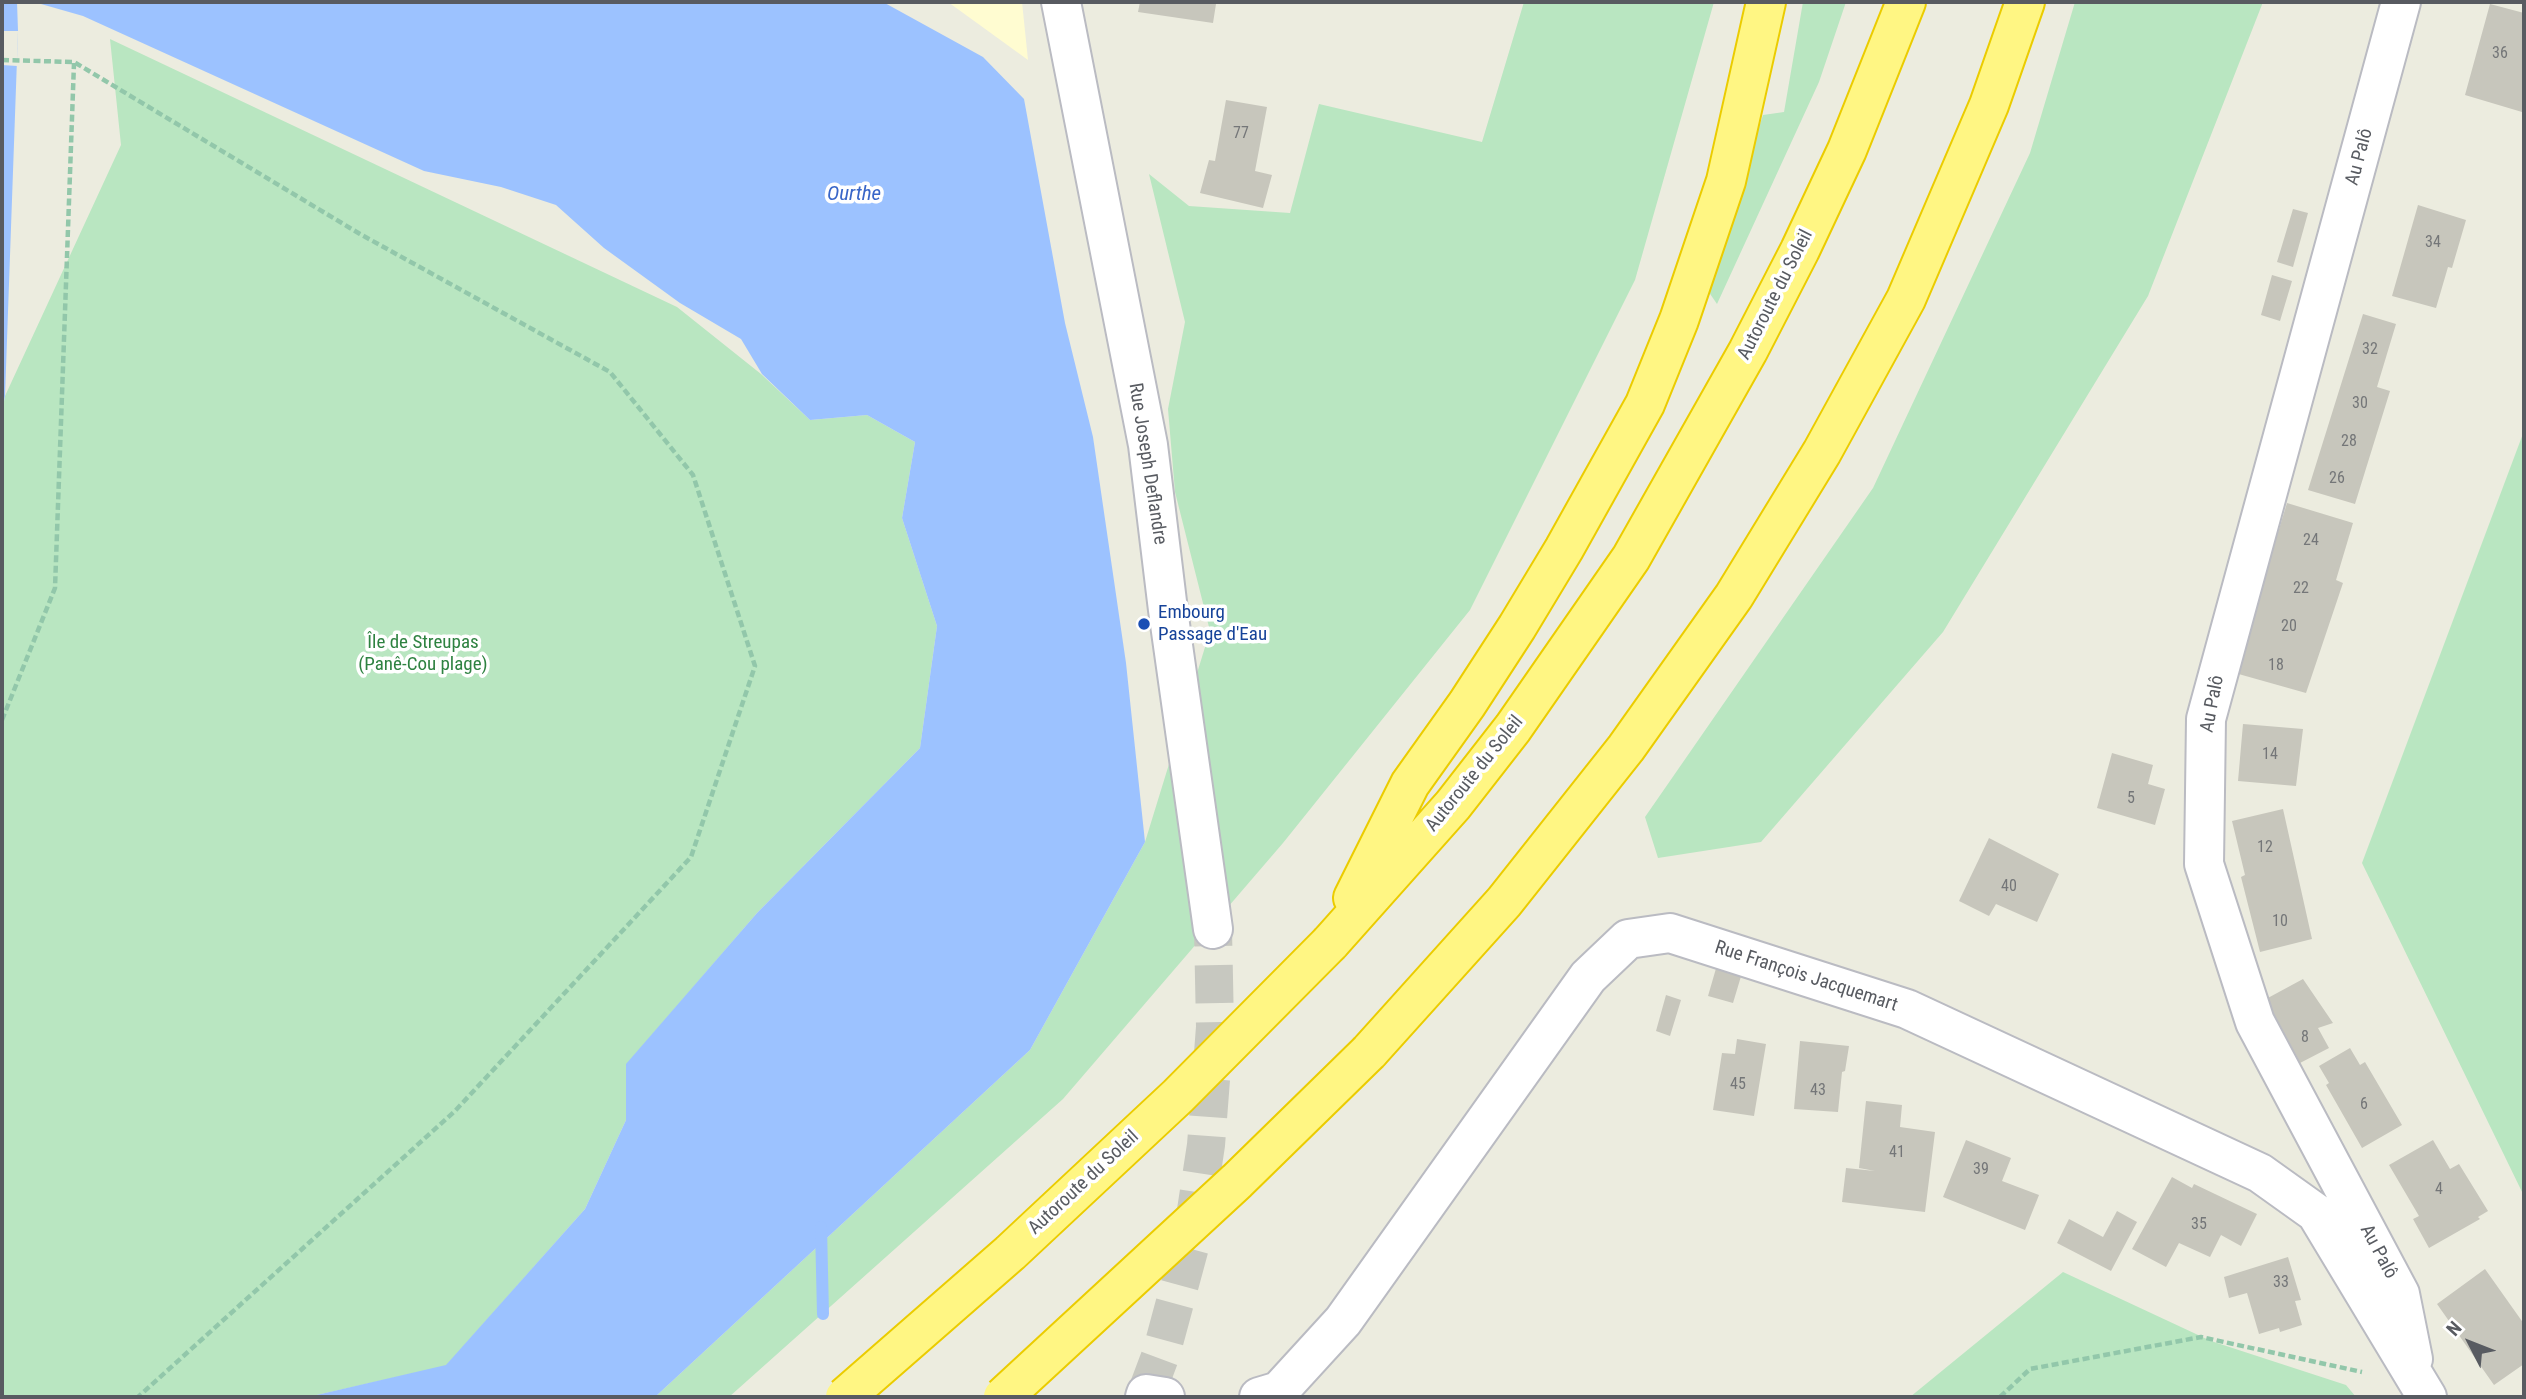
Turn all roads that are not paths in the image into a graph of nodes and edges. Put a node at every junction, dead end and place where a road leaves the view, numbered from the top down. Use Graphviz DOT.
graph roads {
  1 [pos="1061,2"];
  2 [pos="1766,2"];
  3 [pos="1906,2"];
  4 [pos="2025,2"];
  5 [pos="2401,2"];
  6 [pos="1213,929"];
  7 [pos="1330,943"];
  8 [pos="2423,1391"];
  9 [pos="845,1397"];
  10 [pos="1003,1397"];
  11 [pos="1259,1397"];
  1 -- 6 [label="street, Rue Joseph Deflandre"];
  2 -- 7 [label="highway"];
  3 -- 7 [label="highway, Autoroute du Soleil"];
  4 -- 10 [label="highway, bridge"];
  5 -- 8 [label="street, Au Palô"];
  7 -- 9 [label="highway, Autoroute du Soleil, bridge"];
  8 -- 11 [label="street, Rue François Jacquemart"];
}
